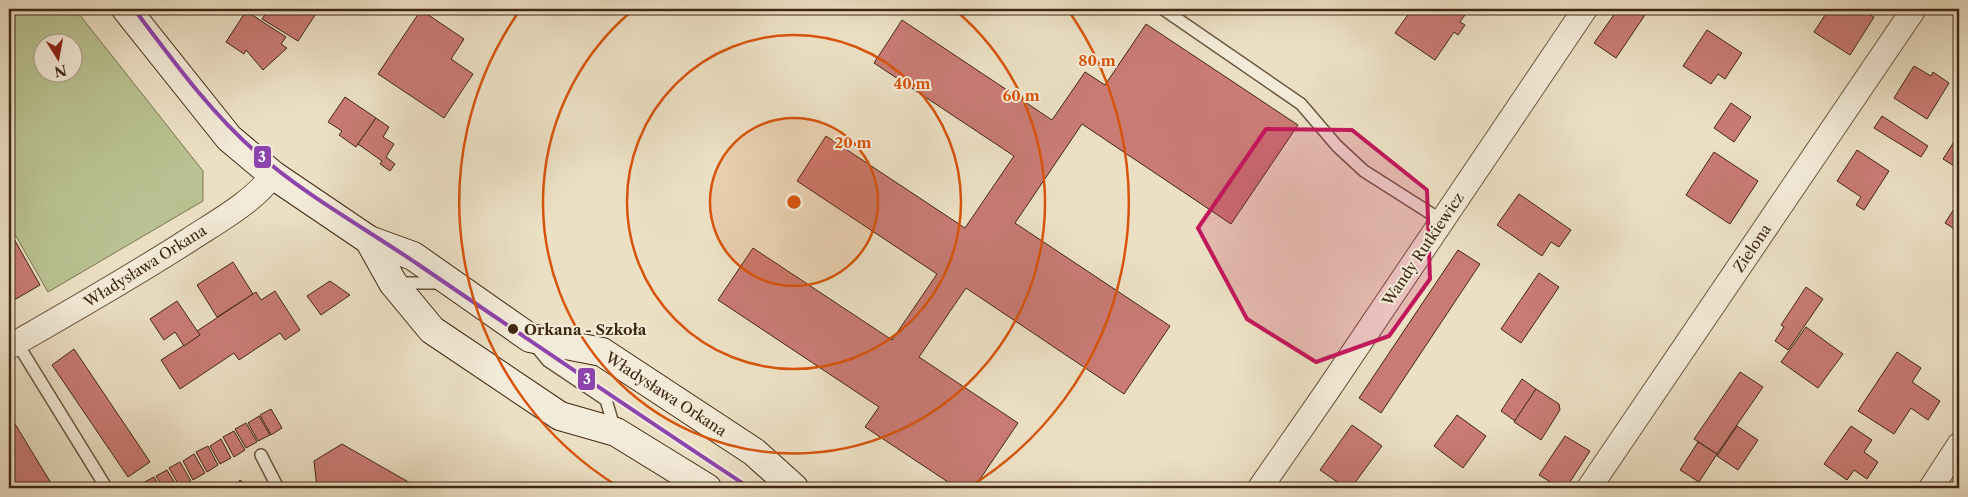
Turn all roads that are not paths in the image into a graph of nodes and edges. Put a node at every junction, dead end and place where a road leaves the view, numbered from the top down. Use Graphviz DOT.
graph roads {
  1 [pos="126,9"];
  2 [pos="1163,9"];
  3 [pos="1585,9"];
  4 [pos="1914,9"];
  5 [pos="273,175"];
  6 [pos="1441,220"];
  7 [pos="369,240"];
  8 [pos="393,283"];
  9 [pos="451,283"];
  10 [pos="530,338"];
  11 [pos="13,345"];
  12 [pos="616,432"];
  13 [pos="1959,445"];
  14 [pos="261,455"];
  15 [pos="104,484"];
  16 [pos="278,488"];
  17 [pos="707,488"];
  18 [pos="794,488"];
  19 [pos="1260,488"];
  20 [pos="1590,488"];
  21 [pos="1931,488"];
  1 -- 5 [label="street, Władysława Orkana"];
  2 -- 6 [label="lane"];
  3 -- 6 [label="street, Wandy Rutkiewicz"];
  4 -- 20 [label="street, Zielona"];
  5 -- 7 [label="street, Władysława Orkana"];
  5 -- 11 [label="street, Władysława Orkana"];
  6 -- 19 [label="street, Wandy Rutkiewicz"];
  7 -- 8 [label="street, Władysława Orkana"];
  7 -- 9 [label="street, Władysława Orkana"];
  8 -- 9 [label="lane"];
  8 -- 12 [label="street, Władysława Orkana"];
  9 -- 10 [label="street, Władysława Orkana"];
  10 -- 12 [label="lane"];
  10 -- 18 [label="street, Władysława Orkana"];
  11 -- 15 [label="lane"];
  12 -- 17 [label="street, Władysława Orkana"];
  13 -- 21 [label="street"];
  14 -- 16 [label="lane"];
}
